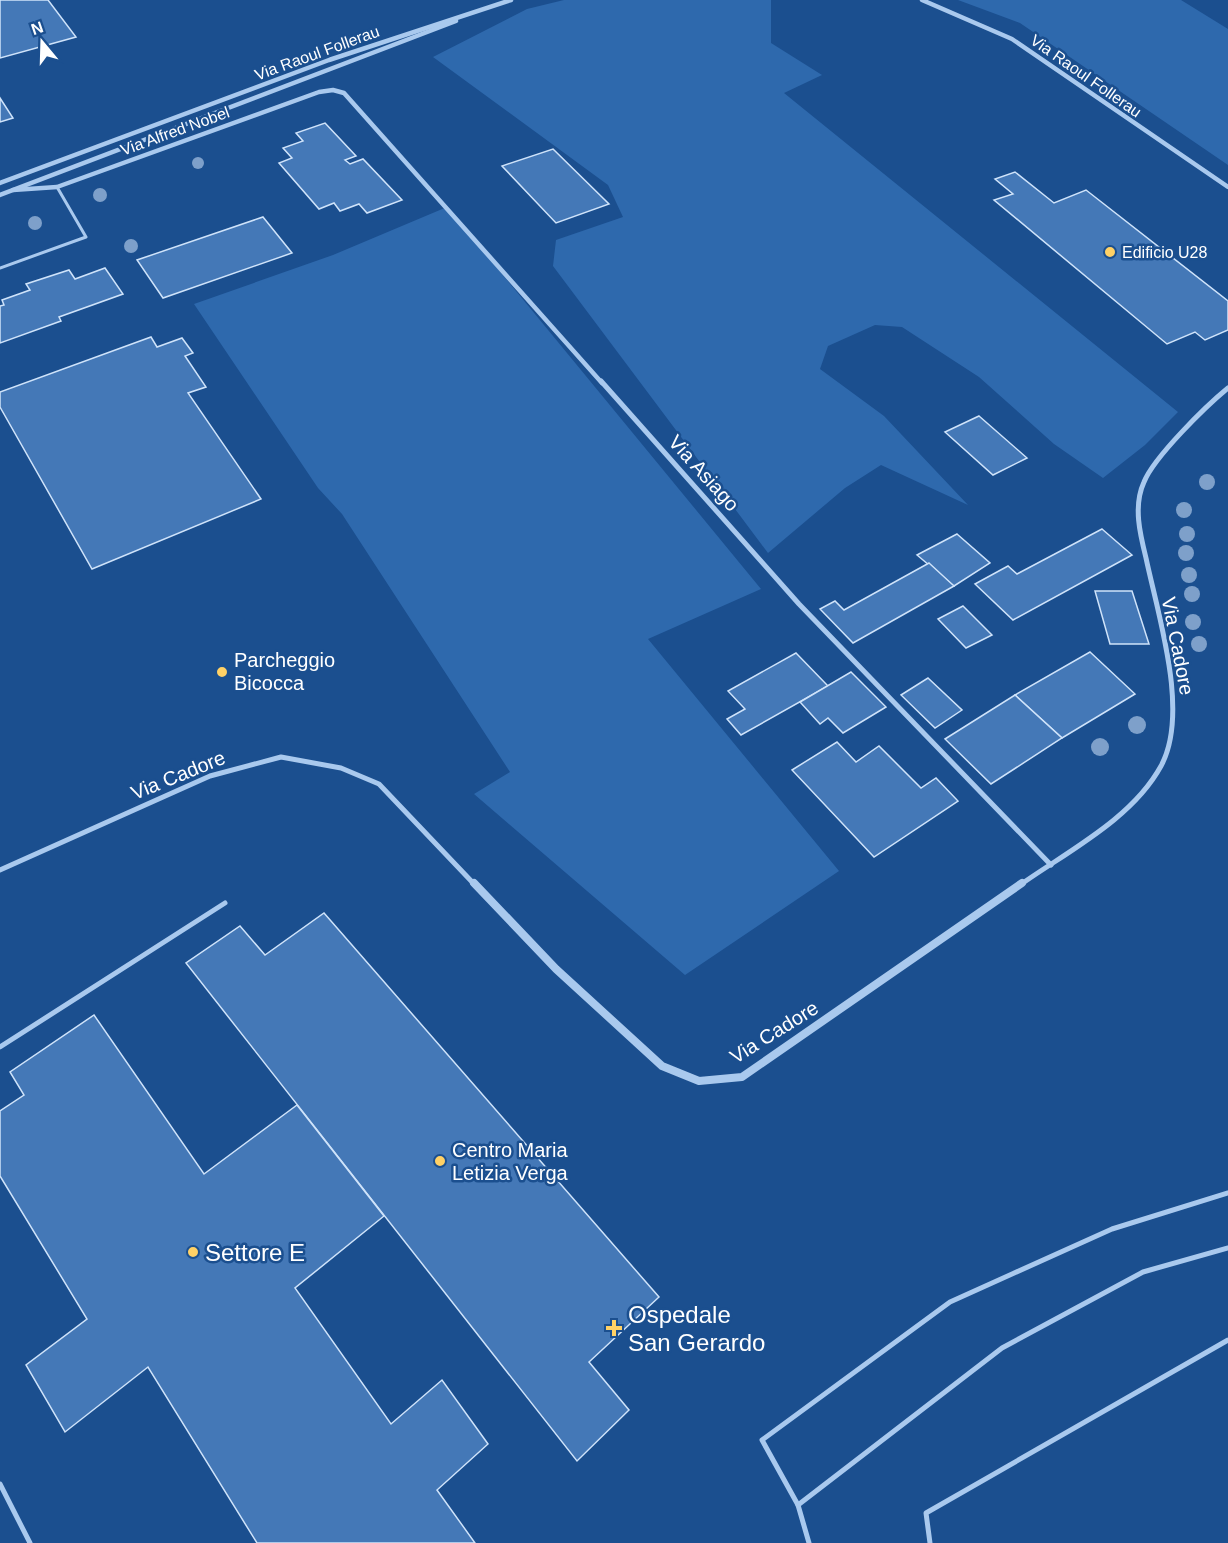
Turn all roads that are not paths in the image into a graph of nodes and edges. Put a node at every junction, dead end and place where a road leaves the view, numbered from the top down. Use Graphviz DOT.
graph roads {
  1 [pos="511,0"];
  2 [pos="922,0"];
  3 [pos="495,5"];
  4 [pos="344,93"];
  5 [pos="147,126"];
  6 [pos="155,136"];
  7 [pos="0,183"];
  8 [pos="57,186"];
  9 [pos="1228,187"];
  10 [pos="13,190"];
  11 [pos="0,195"];
  12 [pos="0,268"];
  13 [pos="1228,388"];
  14 [pos="1051,865"];
  15 [pos="0,870"];
  16 [pos="225,903"];
  17 [pos="0,1047"];
  18 [pos="1228,1193"];
  19 [pos="1228,1248"];
  20 [pos="1228,1340"];
  21 [pos="0,1484"];
  22 [pos="798,1505"];
  23 [pos="30,1543"];
  24 [pos="809,1543"];
  25 [pos="930,1543"];
  1 -- 3 [label="street, Via Raoul Follerau"];
  2 -- 9 [label="street, Via Raoul Follerau"];
  3 -- 5 [label="street, Via Raoul Follerau"];
  3 -- 6 [label="street, Via Raoul Follerau"];
  4 -- 8 [label="street, Via Alfred Nobel"];
  4 -- 14 [label="street, Via Asiago"];
  5 -- 7 [label="street, Via Alfred Nobel"];
  6 -- 10 [label="street, Via Alfred Nobel"];
  8 -- 10 [label="street, Via Alfred Nobel"];
  8 -- 12 [label="lane"];
  10 -- 11 [label="street, Via Alfred Nobel"];
  13 -- 14 [label="street, Via Cadore"];
  14 -- 15 [label="street, Via Cadore"];
  16 -- 17 [label="lane"];
  18 -- 22 [label="lane"];
  19 -- 22 [label="lane"];
  20 -- 25 [label="lane"];
  21 -- 23 [label="lane"];
  22 -- 24 [label="lane"];
}
